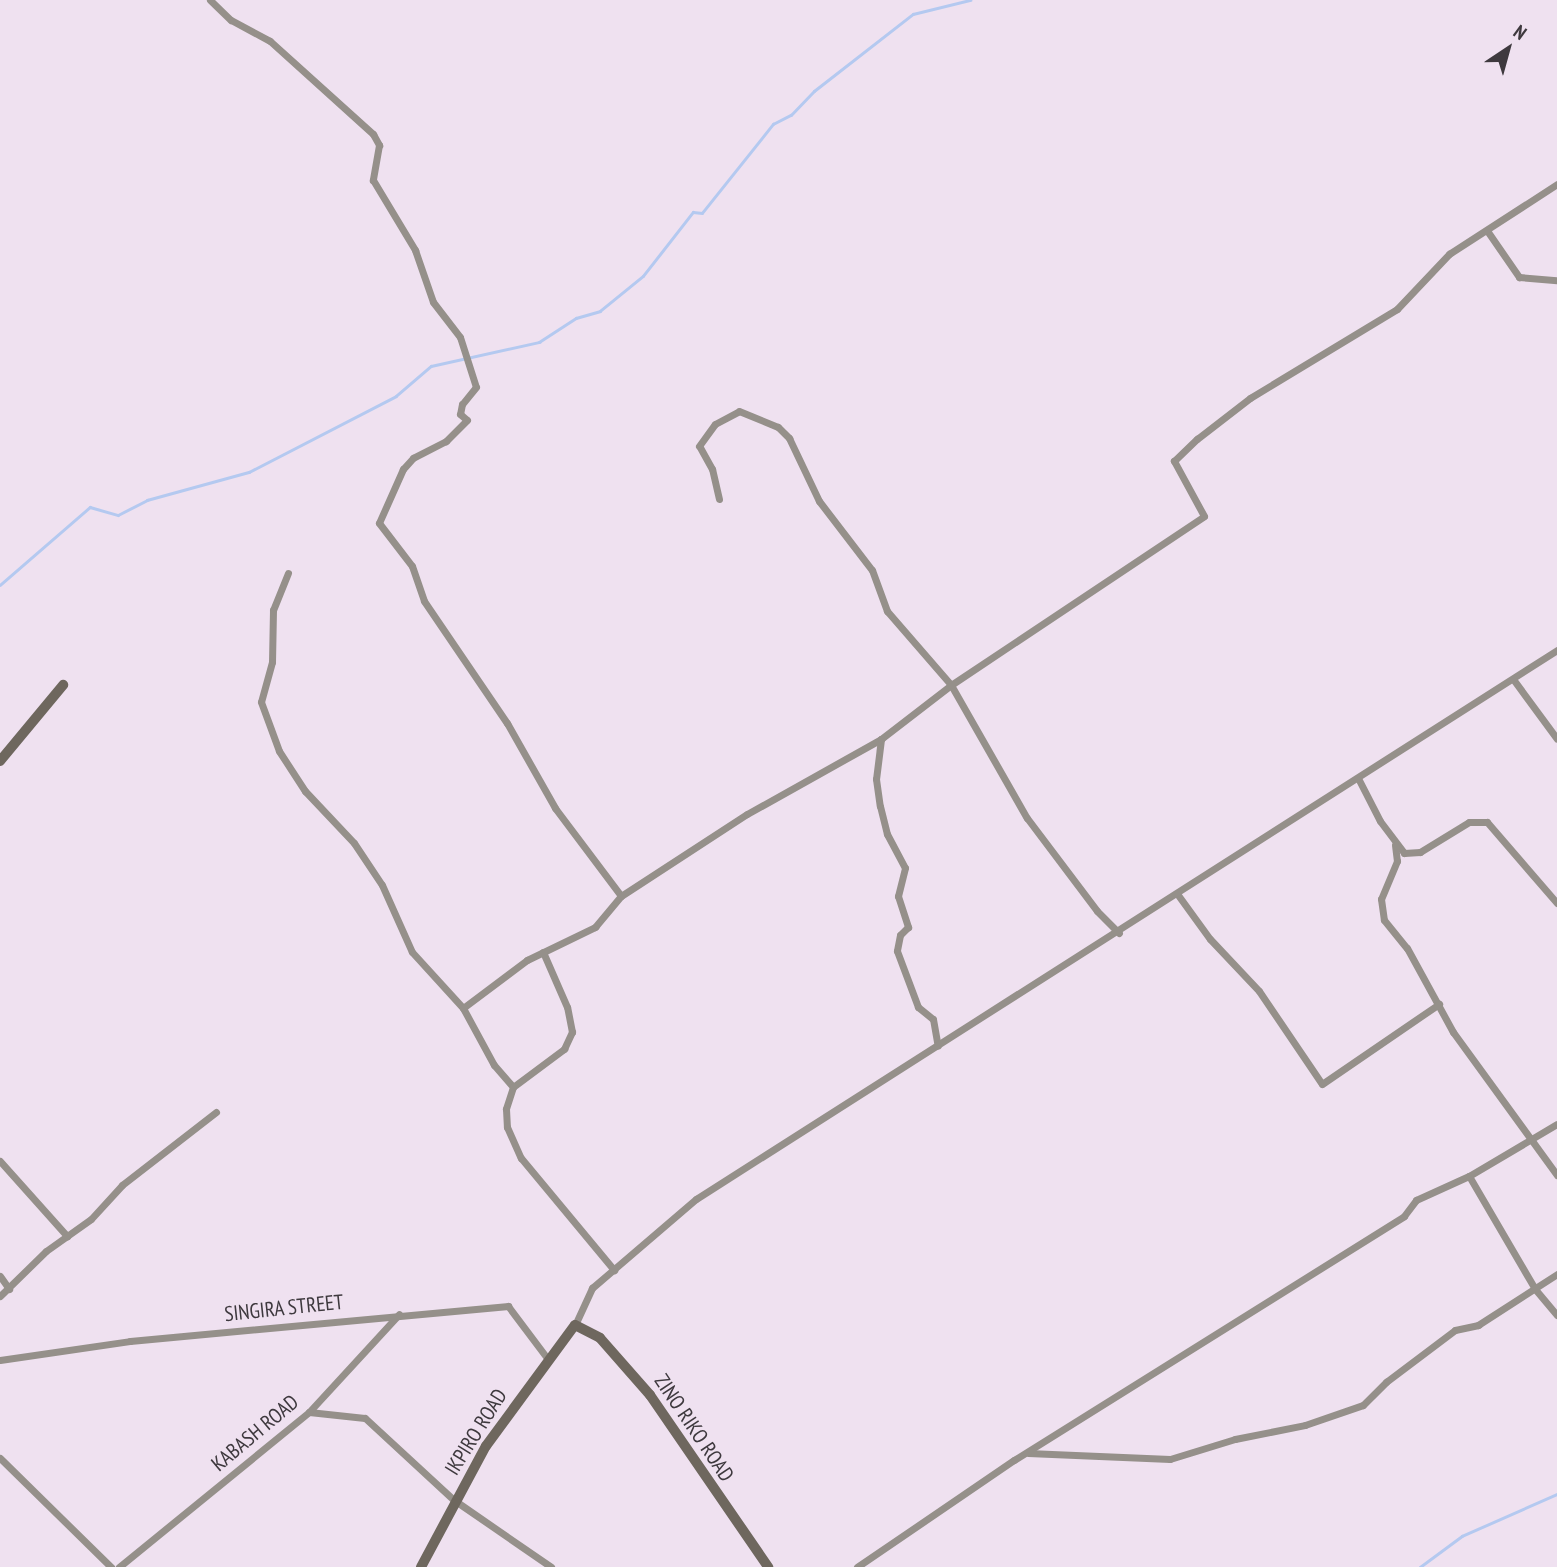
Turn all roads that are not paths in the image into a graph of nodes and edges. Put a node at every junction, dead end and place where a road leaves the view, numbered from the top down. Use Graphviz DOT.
graph roads {
  1 [pos="210,0"];
  2 [pos="1557,184"];
  3 [pos="1488,232"];
  4 [pos="1557,280"];
  5 [pos="719,499"];
  6 [pos="288,573"];
  7 [pos="1557,650"];
  8 [pos="1513,679"];
  9 [pos="63,685"];
  10 [pos="951,685"];
  11 [pos="881,739"];
  12 [pos="1557,739"];
  13 [pos="0,761"];
  14 [pos="1359,780"];
  15 [pos="1395,845"];
  16 [pos="1178,895"];
  17 [pos="621,896"];
  18 [pos="1557,903"];
  19 [pos="1119,933"];
  20 [pos="543,951"];
  21 [pos="1439,1003"];
  22 [pos="463,1008"];
  23 [pos="938,1046"];
  24 [pos="513,1087"];
  25 [pos="216,1112"];
  26 [pos="1557,1124"];
  27 [pos="1529,1140"];
  28 [pos="0,1161"];
  29 [pos="1557,1175"];
  30 [pos="1469,1176"];
  31 [pos="67,1236"];
  32 [pos="614,1270"];
  33 [pos="1557,1274"];
  34 [pos="0,1276"];
  35 [pos="9,1289"];
  36 [pos="1535,1289"];
  37 [pos="0,1296"];
  38 [pos="399,1313"];
  39 [pos="1557,1315"];
  40 [pos="575,1325"];
  41 [pos="547,1358"];
  42 [pos="0,1360"];
  43 [pos="309,1412"];
  44 [pos="1026,1452"];
  45 [pos="0,1458"];
  46 [pos="454,1500"];
  47 [pos="111,1567"];
  48 [pos="120,1567"];
  49 [pos="421,1567"];
  50 [pos="551,1567"];
  51 [pos="768,1567"];
  52 [pos="857,1567"];
  1 -- 17 [label="street"];
  2 -- 3 [label="street"];
  3 -- 4 [label="street"];
  3 -- 10 [label="street"];
  5 -- 10 [label="street"];
  6 -- 22 [label="street"];
  7 -- 8 [label="street"];
  8 -- 12 [label="street"];
  8 -- 14 [label="street"];
  9 -- 13 [label="street"];
  10 -- 11 [label="street"];
  10 -- 19 [label="street"];
  11 -- 17 [label="street"];
  11 -- 23 [label="street"];
  14 -- 15 [label="street"];
  14 -- 16 [label="street"];
  15 -- 18 [label="street"];
  15 -- 21 [label="street"];
  16 -- 19 [label="street"];
  16 -- 21 [label="street"];
  17 -- 20 [label="street"];
  19 -- 23 [label="street"];
  20 -- 22 [label="street"];
  20 -- 24 [label="street"];
  21 -- 27 [label="street"];
  22 -- 24 [label="street"];
  23 -- 32 [label="street"];
  24 -- 32 [label="street"];
  25 -- 31 [label="street"];
  26 -- 27 [label="street"];
  27 -- 29 [label="street"];
  27 -- 30 [label="street"];
  28 -- 31 [label="street"];
  30 -- 36 [label="street"];
  30 -- 44 [label="street"];
  31 -- 35 [label="street"];
  32 -- 40 [label="street"];
  33 -- 36 [label="street"];
  34 -- 35 [label="street"];
  35 -- 37 [label="street"];
  36 -- 39 [label="street"];
  36 -- 44 [label="street"];
  38 -- 41 [label="street, SINGIRA STREET"];
  38 -- 42 [label="street, SINGIRA STREET"];
  38 -- 43 [label="street, KABASH ROAD"];
  40 -- 41 [label="street, IKPIRO ROAD"];
  40 -- 51 [label="street, ZINO RIKO ROAD"];
  41 -- 46 [label="street, IKPIRO ROAD"];
  43 -- 46 [label="street"];
  43 -- 48 [label="street, KABASH ROAD"];
  44 -- 52 [label="street"];
  45 -- 47 [label="street"];
  46 -- 49 [label="street, IKPIRO ROAD"];
  46 -- 50 [label="street"];
}
